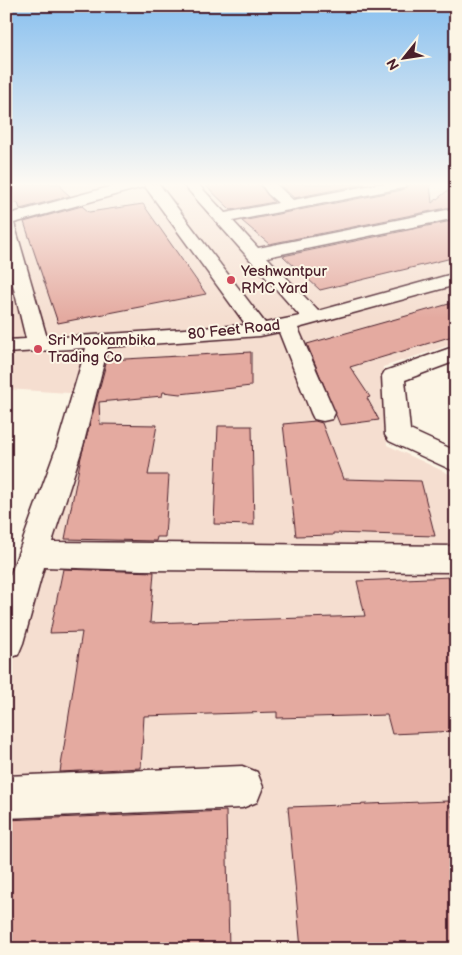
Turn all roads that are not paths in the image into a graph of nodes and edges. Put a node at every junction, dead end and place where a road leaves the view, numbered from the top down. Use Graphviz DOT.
graph roads {
  1 [pos="8,229"];
  2 [pos="184,229"];
  3 [pos="232,229"];
  4 [pos="380,229"];
  5 [pos="255,254"];
  6 [pos="456,279"];
  7 [pos="314,319"];
  8 [pos="286,325"];
  9 [pos="260,330"];
  10 [pos="99,340"];
  11 [pos="38,344"];
  12 [pos="6,347"];
  13 [pos="456,353"];
  14 [pos="322,414"];
  15 [pos="456,462"];
  16 [pos="32,554"];
  17 [pos="456,559"];
  18 [pos="6,643"];
  19 [pos="242,787"];
  20 [pos="6,797"];
  1 -- 11 [label="street"];
  2 -- 9 [label="street"];
  3 -- 5 [label="street"];
  4 -- 5 [label="street"];
  5 -- 7 [label="street"];
  6 -- 7 [label="street, 80 Feet Road"];
  7 -- 8 [label="street, 80 Feet Road"];
  8 -- 9 [label="street, 80 Feet Road"];
  8 -- 14 [label="street"];
  9 -- 10 [label="street, 80 Feet Road"];
  10 -- 11 [label="street, 80 Feet Road"];
  10 -- 16 [label="street"];
  11 -- 12 [label="street, 80 Feet Road"];
  13 -- 15 [label="street"];
  16 -- 17 [label="street"];
  16 -- 18 [label="street"];
  19 -- 20 [label="street"];
}
